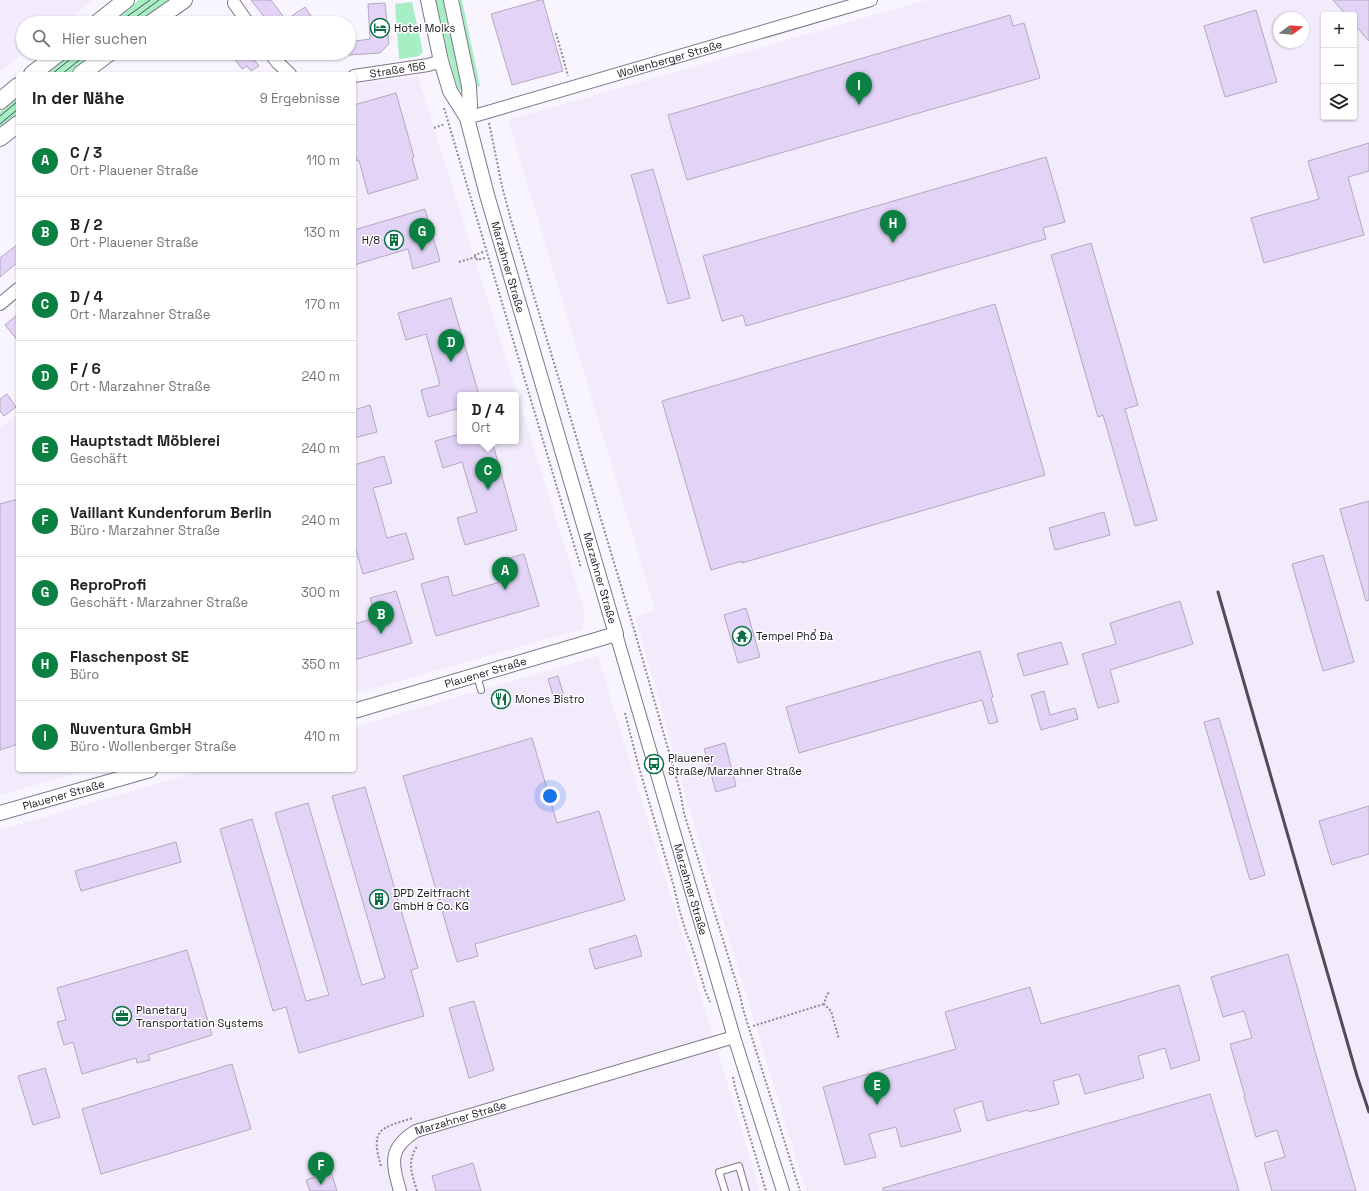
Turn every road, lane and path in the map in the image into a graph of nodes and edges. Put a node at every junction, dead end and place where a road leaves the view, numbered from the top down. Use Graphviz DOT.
graph roads {
  1 [pos="126,0"];
  2 [pos="184,0"];
  3 [pos="428,0"];
  4 [pos="451,0"];
  5 [pos="871,0"];
  6 [pos="234,4"];
  7 [pos="105,16"];
  8 [pos="161,16"];
  9 [pos="243,16"];
  10 [pos="556,33"];
  11 [pos="50,60"];
  12 [pos="100,60"];
  13 [pos="275,60"];
  14 [pos="441,61"];
  15 [pos="35,72"];
  16 [pos="84,72"];
  17 [pos="288,72"];
  18 [pos="356,76"];
  19 [pos="568,76"];
  20 [pos="16,88"];
  21 [pos="0,101"];
  22 [pos="443,105"];
  23 [pos="487,113"];
  24 [pos="467,118"];
  25 [pos="445,124"];
  26 [pos="16,126"];
  27 [pos="434,128"];
  28 [pos="0,138"];
  29 [pos="483,252"];
  30 [pos="476,257"];
  31 [pos="485,258"];
  32 [pos="459,262"];
  33 [pos="16,291"];
  34 [pos="0,304"];
  35 [pos="583,573"];
  36 [pos="616,634"];
  37 [pos="477,676"];
  38 [pos="481,690"];
  39 [pos="624,708"];
  40 [pos="356,710"];
  41 [pos="143,772"];
  42 [pos="0,813"];
  43 [pos="829,993"];
  44 [pos="711,1003"];
  45 [pos="824,1004"];
  46 [pos="753,1026"];
  47 [pos="734,1037"];
  48 [pos="839,1039"];
  49 [pos="731,1072"];
  50 [pos="420,1143"];
  51 [pos="400,1191"];
  52 [pos="417,1191"];
  53 [pos="725,1191"];
  54 [pos="746,1191"];
  55 [pos="766,1191"];
  56 [pos="783,1191"];
  57 [pos="800,1191"];
  1 -- 7 [label="main road"];
  2 -- 8 [label="main road"];
  3 -- 14 [label="street, Marzahner Straße"];
  4 -- 24 [label="street, Marzahner Straße"];
  5 -- 23 [label="street, Wollenberger Straße"];
  6 -- 9 [label="street"];
  10 -- 19 [label="path"];
  11 -- 15 [label="main road"];
  12 -- 16 [label="main road"];
  13 -- 17 [label="street"];
  14 -- 18 [label="street, Straße 156"];
  14 -- 24 [label="street, Marzahner Straße"];
  20 -- 21 [label="main road"];
  22 -- 35 [label="path"];
  23 -- 24 [label="street, Wollenberger Straße"];
  23 -- 57 [label="path"];
  24 -- 36 [label="street, Marzahner Straße"];
  25 -- 27 [label="path"];
  26 -- 28 [label="main road"];
  29 -- 30 [label="path"];
  30 -- 31 [label="path"];
  30 -- 32 [label="path"];
  33 -- 34 [label="street"];
  36 -- 37 [label="street, Plauener Straße"];
  36 -- 47 [label="street, Marzahner Straße"];
  37 -- 38 [label="lane"];
  37 -- 40 [label="street, Plauener Straße"];
  39 -- 44 [label="path"];
  41 -- 42 [label="street, Plauener Straße"];
  43 -- 45 [label="path"];
  45 -- 46 [label="path"];
  45 -- 48 [label="path"];
  47 -- 51 [label="street, Marzahner Straße"];
  47 -- 56 [label="street, Marzahner Straße"];
  49 -- 55 [label="path"];
  50 -- 52 [label="path"];
  53 -- 54 [label="lane"];
}
